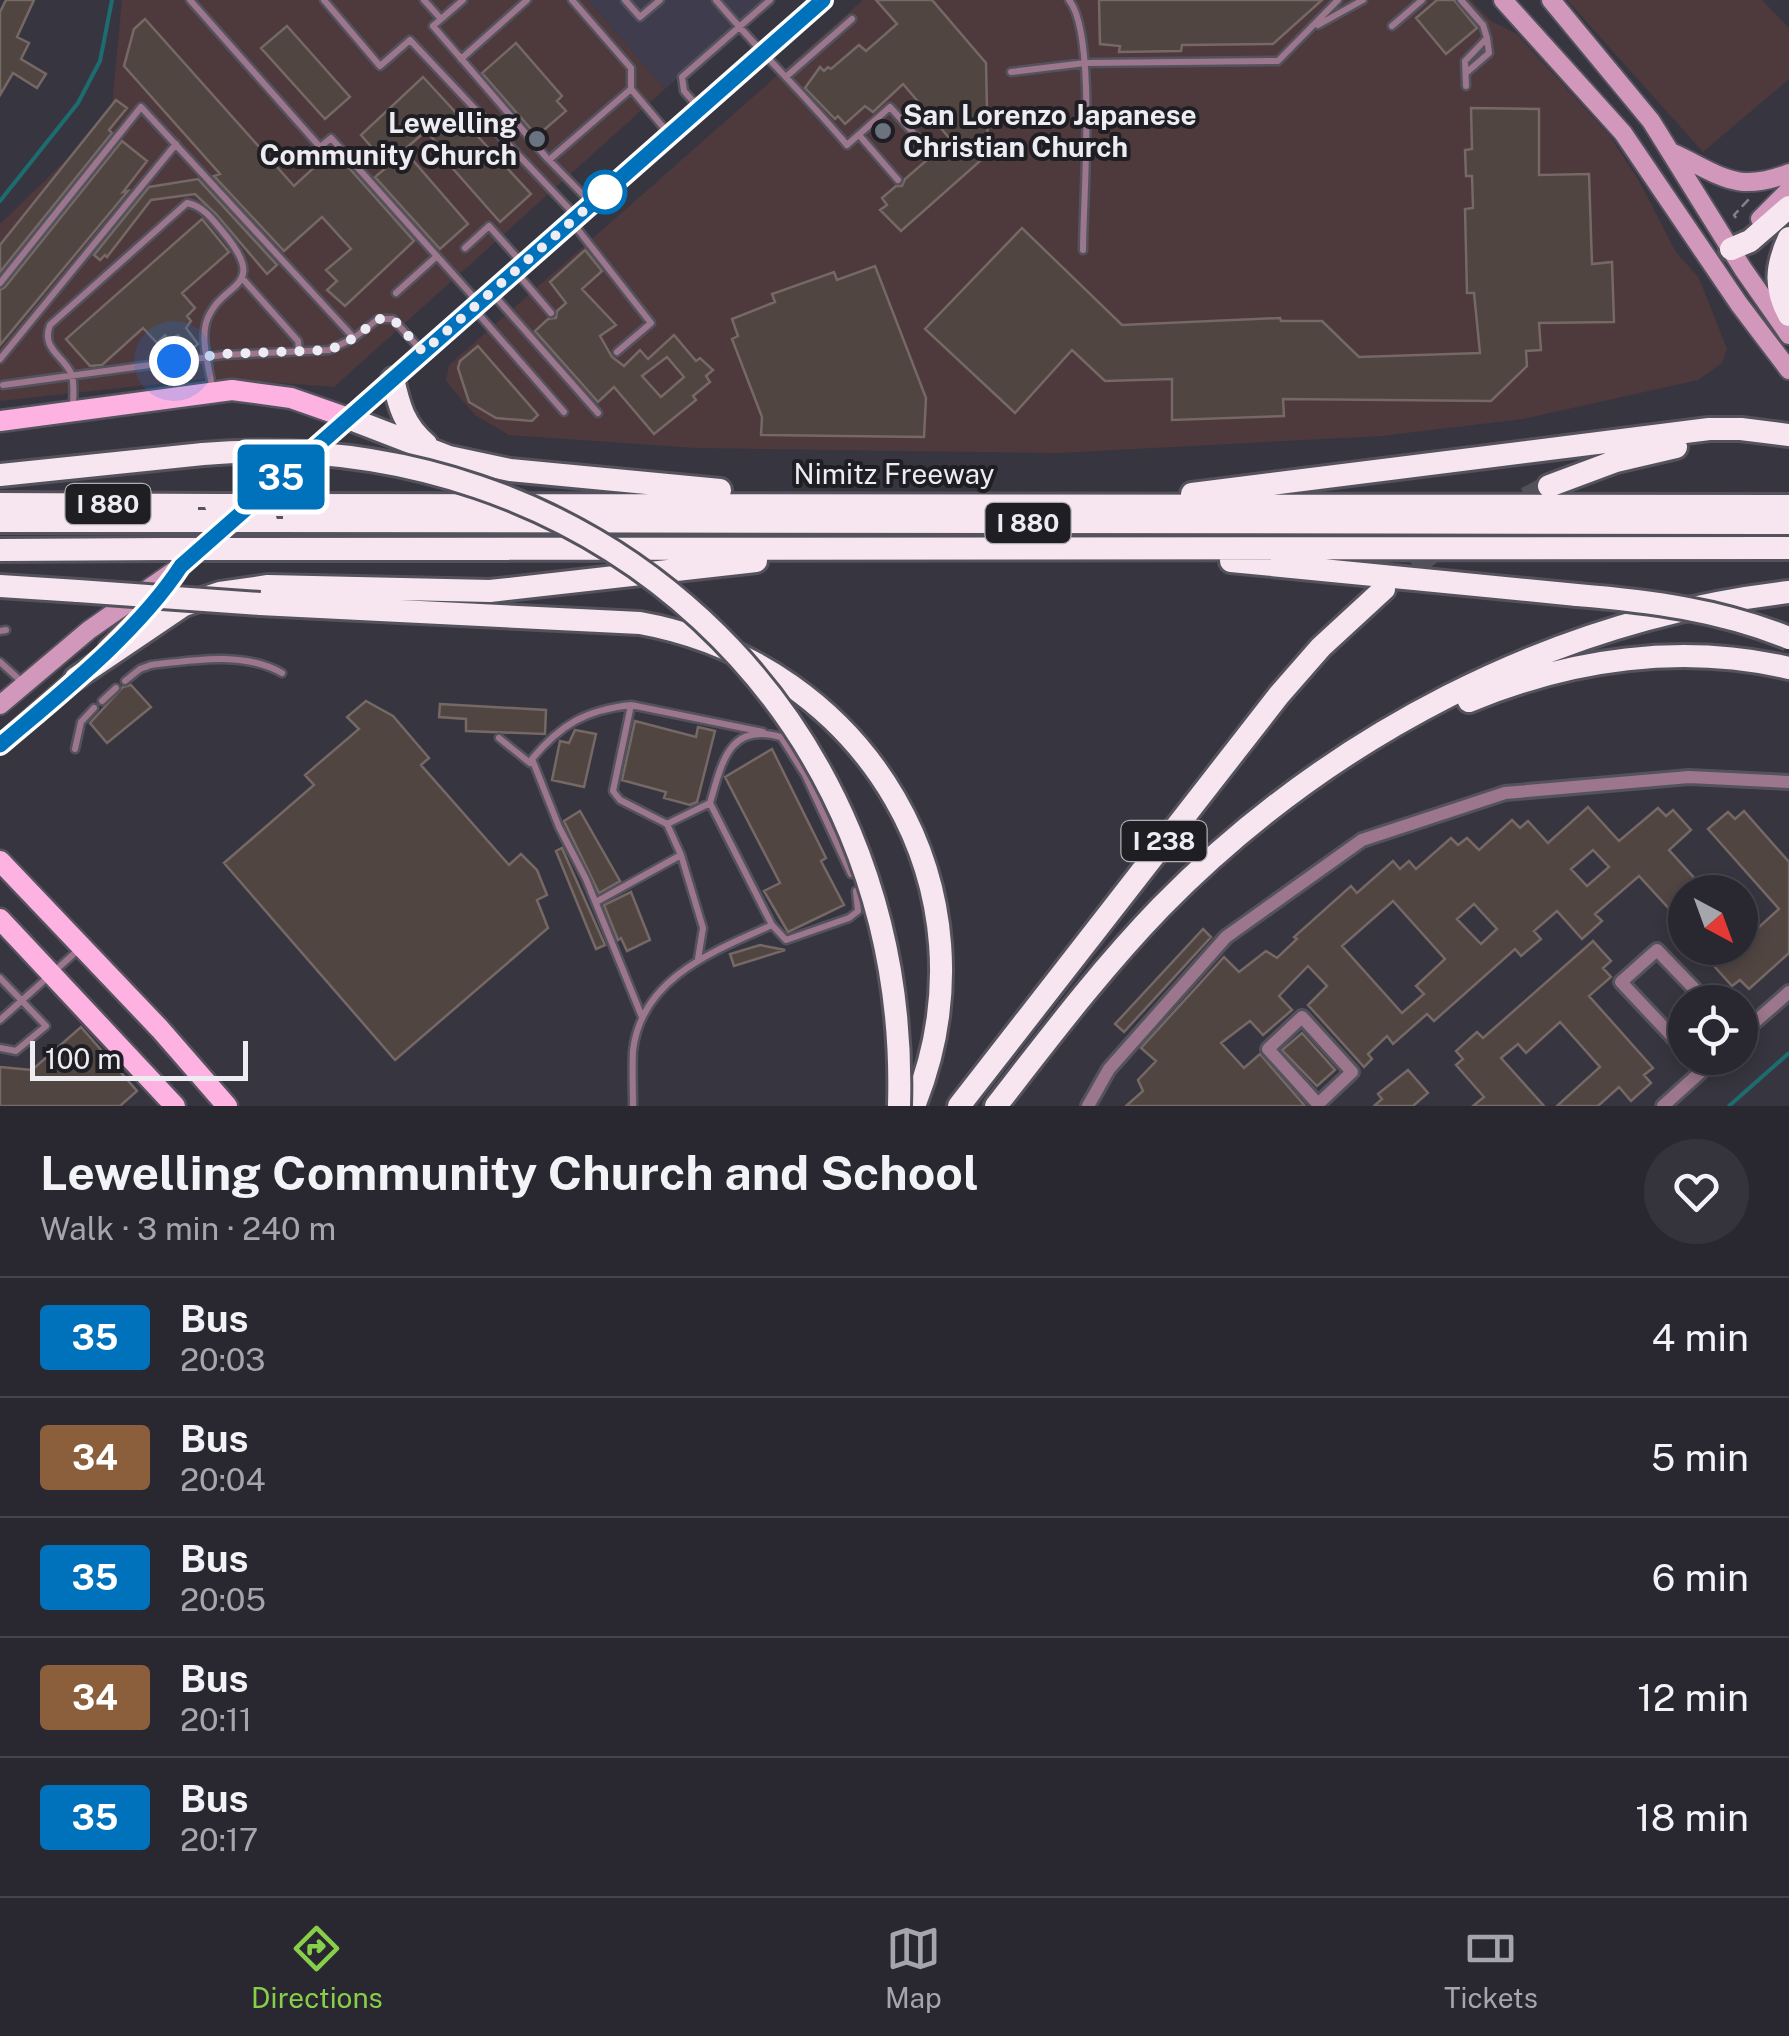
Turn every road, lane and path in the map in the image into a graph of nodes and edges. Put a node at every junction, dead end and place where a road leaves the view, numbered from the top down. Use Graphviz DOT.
graph roads {
  1 [pos="190,0"];
  2 [pos="324,0"];
  3 [pos="424,0"];
  4 [pos="462,0"];
  5 [pos="527,0"];
  6 [pos="572,0"];
  7 [pos="625,0"];
  8 [pos="660,0"];
  9 [pos="716,0"];
  10 [pos="770,0"];
  11 [pos="822,0"];
  12 [pos="1069,0"];
  13 [pos="1338,0"];
  14 [pos="1363,0"];
  15 [pos="1422,0"];
  16 [pos="1461,0"];
  17 [pos="1503,0"];
  18 [pos="1551,0"];
  19 [pos="441,19"];
  20 [pos="852,19"];
  21 [pos="1392,26"];
  22 [pos="739,28"];
  23 [pos="1312,28"];
  24 [pos="762,54"];
  25 [pos="461,59"];
  26 [pos="1085,62"];
  27 [pos="1011,72"];
  28 [pos="787,76"];
  29 [pos="1466,86"];
  30 [pos="632,89"];
  31 [pos="699,108"];
  32 [pos="669,135"];
  33 [pos="858,135"];
  34 [pos="176,144"];
  35 [pos="1671,152"];
  36 [pos="932,154"];
  37 [pos="549,160"];
  38 [pos="1789,173"];
  39 [pos="898,180"];
  40 [pos="1789,190"];
  41 [pos="1752,195"];
  42 [pos="1789,208"];
  43 [pos="580,214"];
  44 [pos="1736,218"];
  45 [pos="1789,238"];
  46 [pos="465,248"];
  47 [pos="1731,249"];
  48 [pos="1083,250"];
  49 [pos="437,256"];
  50 [pos="1711,262"];
  51 [pos="519,267"];
  52 [pos="241,277"];
  53 [pos="0,283"];
  54 [pos="396,294"];
  55 [pos="481,301"];
  56 [pos="550,313"];
  57 [pos="1789,315"];
  58 [pos="1789,335"];
  59 [pos="354,338"];
  60 [pos="299,351"];
  61 [pos="423,352"];
  62 [pos="618,352"];
  63 [pos="207,357"];
  64 [pos="0,359"];
  65 [pos="1789,370"];
  66 [pos="72,375"];
  67 [pos="393,378"];
  68 [pos="4,385"];
  69 [pos="214,392"];
  70 [pos="74,412"];
  71 [pos="564,412"];
  72 [pos="598,414"];
  73 [pos="348,418"];
  74 [pos="0,421"];
  75 [pos="1789,436"];
  76 [pos="432,449"];
  77 [pos="0,475"];
  78 [pos="1550,486"];
  79 [pos="0,504"];
  80 [pos="988,504"];
  81 [pos="1134,505"];
  82 [pos="1789,506"];
  83 [pos="275,513"];
  84 [pos="0,522"];
  85 [pos="1789,524"];
  86 [pos="886,548"];
  87 [pos="1128,548"];
  88 [pos="1789,548"];
  89 [pos="0,550"];
  90 [pos="174,557"];
  91 [pos="0,586"];
  92 [pos="1384,589"];
  93 [pos="1789,592"];
  94 [pos="1789,638"];
  95 [pos="0,662"];
  96 [pos="1789,668"];
  97 [pos="282,673"];
  98 [pos="76,678"];
  99 [pos="125,681"];
  100 [pos="24,684"];
  101 [pos="116,688"];
  102 [pos="102,701"];
  103 [pos="0,705"];
  104 [pos="631,705"];
  105 [pos="94,708"];
  106 [pos="1417,714"];
  107 [pos="763,732"];
  108 [pos="499,738"];
  109 [pos="0,745"];
  110 [pos="75,749"];
  111 [pos="531,764"];
  112 [pos="1789,782"];
  113 [pos="710,803"];
  114 [pos="667,824"];
  115 [pos="681,855"];
  116 [pos="0,861"];
  117 [pos="596,902"];
  118 [pos="0,918"];
  119 [pos="772,926"];
  120 [pos="81,948"];
  121 [pos="698,958"];
  122 [pos="53,972"];
  123 [pos="0,978"];
  124 [pos="1691,985"];
  125 [pos="1789,992"];
  126 [pos="22,1001"];
  127 [pos="642,1017"];
  128 [pos="1758,1019"];
  129 [pos="0,1020"];
  130 [pos="1668,1032"];
  131 [pos="0,1048"];
  132 [pos="1697,1075"];
  133 [pos="1318,1105"];
  134 [pos="174,1106"];
  135 [pos="227,1106"];
  136 [pos="634,1106"];
  137 [pos="899,1106"];
  138 [pos="914,1106"];
  139 [pos="959,1106"];
  140 [pos="996,1106"];
  141 [pos="1088,1106"];
  142 [pos="1663,1106"];
  1 -- 49 [label="lane"];
  2 -- 43 [label="lane"];
  3 -- 19 [label="lane"];
  4 -- 19 [label="lane"];
  5 -- 25 [label="lane"];
  6 -- 30 [label="lane"];
  7 -- 8 [label="lane"];
  9 -- 22 [label="lane"];
  10 -- 22 [label="lane"];
  11 -- 24 [label="main road"];
  12 -- 26 [label="lane"];
  13 -- 23 [label="lane"];
  14 -- 23 [label="lane"];
  15 -- 21 [label="lane"];
  16 -- 29 [label="lane"];
  17 -- 50 [label="main road"];
  18 -- 35 [label="main road"];
  19 -- 25 [label="lane"];
  20 -- 28 [label="lane"];
  22 -- 24 [label="lane"];
  22 -- 31 [label="lane"];
  23 -- 26 [label="lane"];
  24 -- 28 [label="lane"];
  24 -- 31 [label="main road"];
  25 -- 37 [label="lane"];
  26 -- 27 [label="lane"];
  26 -- 48 [label="lane"];
  28 -- 33 [label="lane"];
  30 -- 32 [label="lane"];
  30 -- 37 [label="lane"];
  31 -- 32 [label="main road"];
  32 -- 43 [label="main road"];
  33 -- 36 [label="lane"];
  33 -- 39 [label="lane"];
  34 -- 53 [label="lane"];
  34 -- 59 [label="lane"];
  34 -- 64 [label="lane"];
  35 -- 38 [label="main road"];
  35 -- 47 [label="main road"];
  37 -- 43 [label="lane"];
  40 -- 47 [label="main road"];
  41 -- 44 [label="path"];
  42 -- 47 [label="highway"];
  43 -- 51 [label="main road"];
  43 -- 62 [label="lane"];
  45 -- 57 [label="highway"];
  46 -- 51 [label="lane"];
  47 -- 50 [label="main road"];
  47 -- 58 [label="main road"];
  49 -- 54 [label="lane"];
  49 -- 55 [label="lane"];
  50 -- 65 [label="main road"];
  51 -- 55 [label="main road"];
  51 -- 56 [label="lane"];
  52 -- 60 [label="lane"];
  52 -- 63 [label="lane"];
  52 -- 66 [label="lane"];
  55 -- 61 [label="main road"];
  55 -- 71 [label="lane"];
  55 -- 72 [label="lane"];
  59 -- 60 [label="lane"];
  59 -- 61 [label="lane"];
  60 -- 63 [label="lane"];
  61 -- 67 [label="main road"];
  63 -- 66 [label="lane"];
  63 -- 69 [label="lane"];
  66 -- 68 [label="lane"];
  66 -- 70 [label="lane"];
  67 -- 73 [label="main road"];
  67 -- 76 [label="highway"];
  69 -- 70 [label="main road"];
  69 -- 73 [label="main road"];
  70 -- 74 [label="main road"];
  73 -- 76 [label="highway"];
  73 -- 90 [label="main road"];
  75 -- 78 [label="highway"];
  75 -- 81 [label="highway"];
  76 -- 80 [label="highway"];
  77 -- 137 [label="highway, bridge"];
  79 -- 83 [label="highway, Nimitz Freeway / I 880, bridge"];
  80 -- 81 [label="highway, Nimitz Freeway / I 880"];
  80 -- 83 [label="highway, Nimitz Freeway / I 880"];
  81 -- 82 [label="highway, Nimitz Freeway / I 880"];
  83 -- 84 [label="highway, I 880, bridge"];
  83 -- 85 [label="highway, I 880"];
  86 -- 87 [label="highway, I 880"];
  86 -- 90 [label="highway, I 880, bridge"];
  86 -- 98 [label="highway"];
  87 -- 88 [label="highway, I 880"];
  87 -- 94 [label="highway, bridge"];
  89 -- 90 [label="highway, I 880"];
  90 -- 98 [label="main road"];
  90 -- 100 [label="main road"];
  91 -- 138 [label="highway, bridge"];
  92 -- 139 [label="highway, I 238"];
  93 -- 106 [label="highway"];
  95 -- 100 [label="lane"];
  96 -- 106 [label="highway"];
  97 -- 99 [label="lane"];
  98 -- 109 [label="main road"];
  100 -- 103 [label="main road"];
  101 -- 102 [label="lane"];
  104 -- 107 [label="lane"];
  104 -- 111 [label="lane"];
  104 -- 114 [label="lane"];
  105 -- 110 [label="lane"];
  106 -- 140 [label="highway, I 238"];
  107 -- 113 [label="lane"];
  107 -- 119 [label="lane"];
  108 -- 111 [label="lane"];
  111 -- 117 [label="lane"];
  112 -- 141 [label="street"];
  113 -- 114 [label="lane"];
  113 -- 119 [label="lane"];
  114 -- 115 [label="lane"];
  115 -- 117 [label="lane"];
  115 -- 121 [label="lane"];
  116 -- 120 [label="main road"];
  117 -- 127 [label="lane"];
  118 -- 122 [label="main road"];
  119 -- 121 [label="lane"];
  120 -- 122 [label="lane"];
  120 -- 135 [label="main road"];
  121 -- 127 [label="lane"];
  122 -- 126 [label="lane"];
  122 -- 134 [label="main road"];
  123 -- 126 [label="lane"];
  124 -- 130 [label="street"];
  125 -- 128 [label="street"];
  126 -- 129 [label="lane"];
  126 -- 131 [label="lane"];
  127 -- 136 [label="lane"];
  132 -- 142 [label="street"];
  133 -- 133 [label="street"];
}
